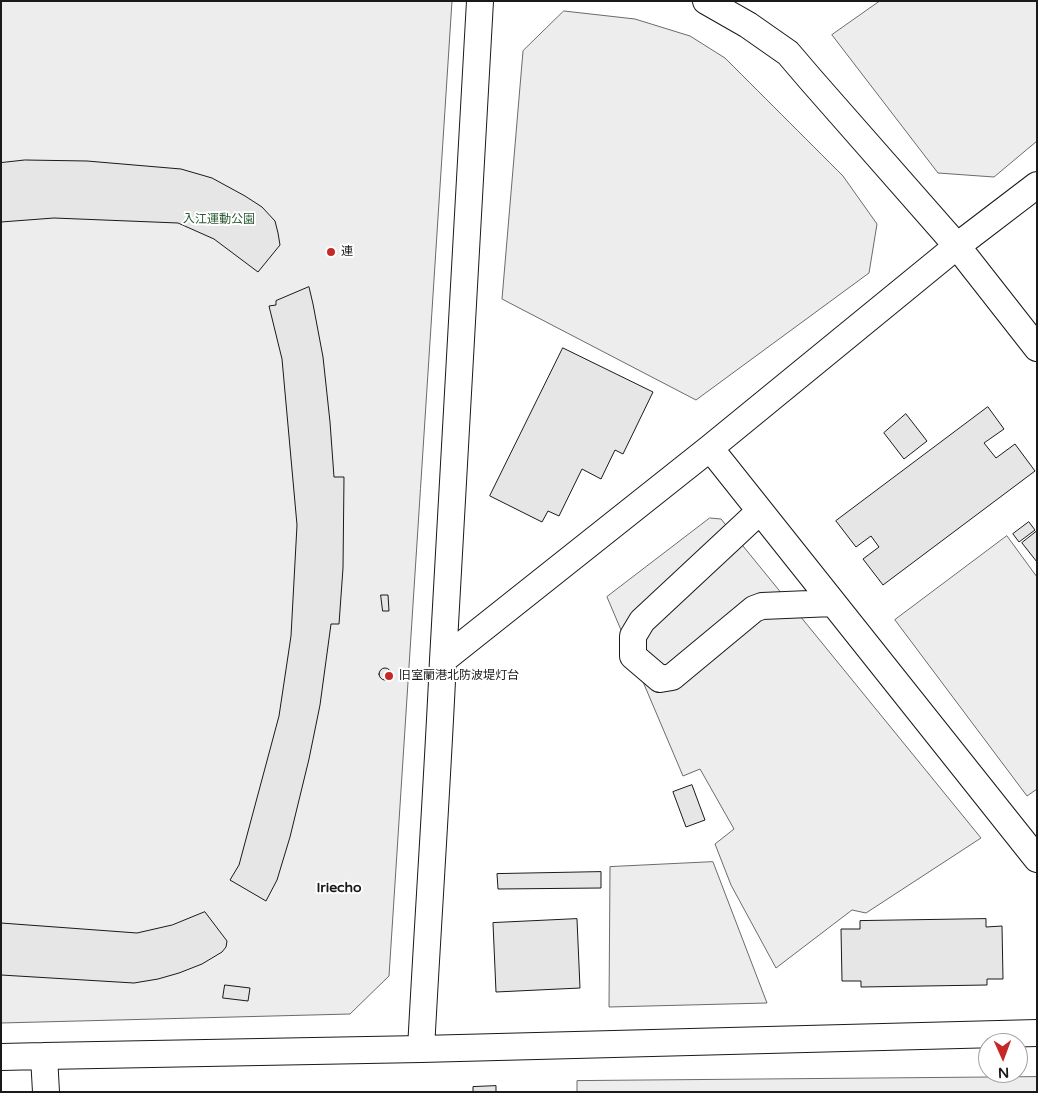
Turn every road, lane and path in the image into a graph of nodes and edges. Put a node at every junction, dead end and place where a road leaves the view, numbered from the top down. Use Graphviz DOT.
graph roads {
  1 [pos="480,1"];
  2 [pos="706,1"];
  3 [pos="1037,185"];
  4 [pos="957,246"];
  5 [pos="1037,348"];
  6 [pos="710,448"];
  7 [pos="760,511"];
  8 [pos="833,604"];
  9 [pos="443,660"];
  10 [pos="1037,859"];
  11 [pos="1037,1033"];
  12 [pos="422,1049"];
  13 [pos="44,1056"];
  14 [pos="1,1057"];
  15 [pos="46,1092"];
  1 -- 9 [label="street"];
  2 -- 4 [label="street"];
  3 -- 4 [label="street"];
  4 -- 5 [label="street"];
  4 -- 6 [label="street"];
  6 -- 7 [label="street"];
  6 -- 9 [label="street"];
  7 -- 8 [label="street"];
  7 -- 8 [label="street"];
  8 -- 10 [label="street"];
  9 -- 12 [label="street"];
  11 -- 12 [label="street"];
  12 -- 13 [label="street"];
  13 -- 14 [label="street"];
  13 -- 15 [label="street"];
}
